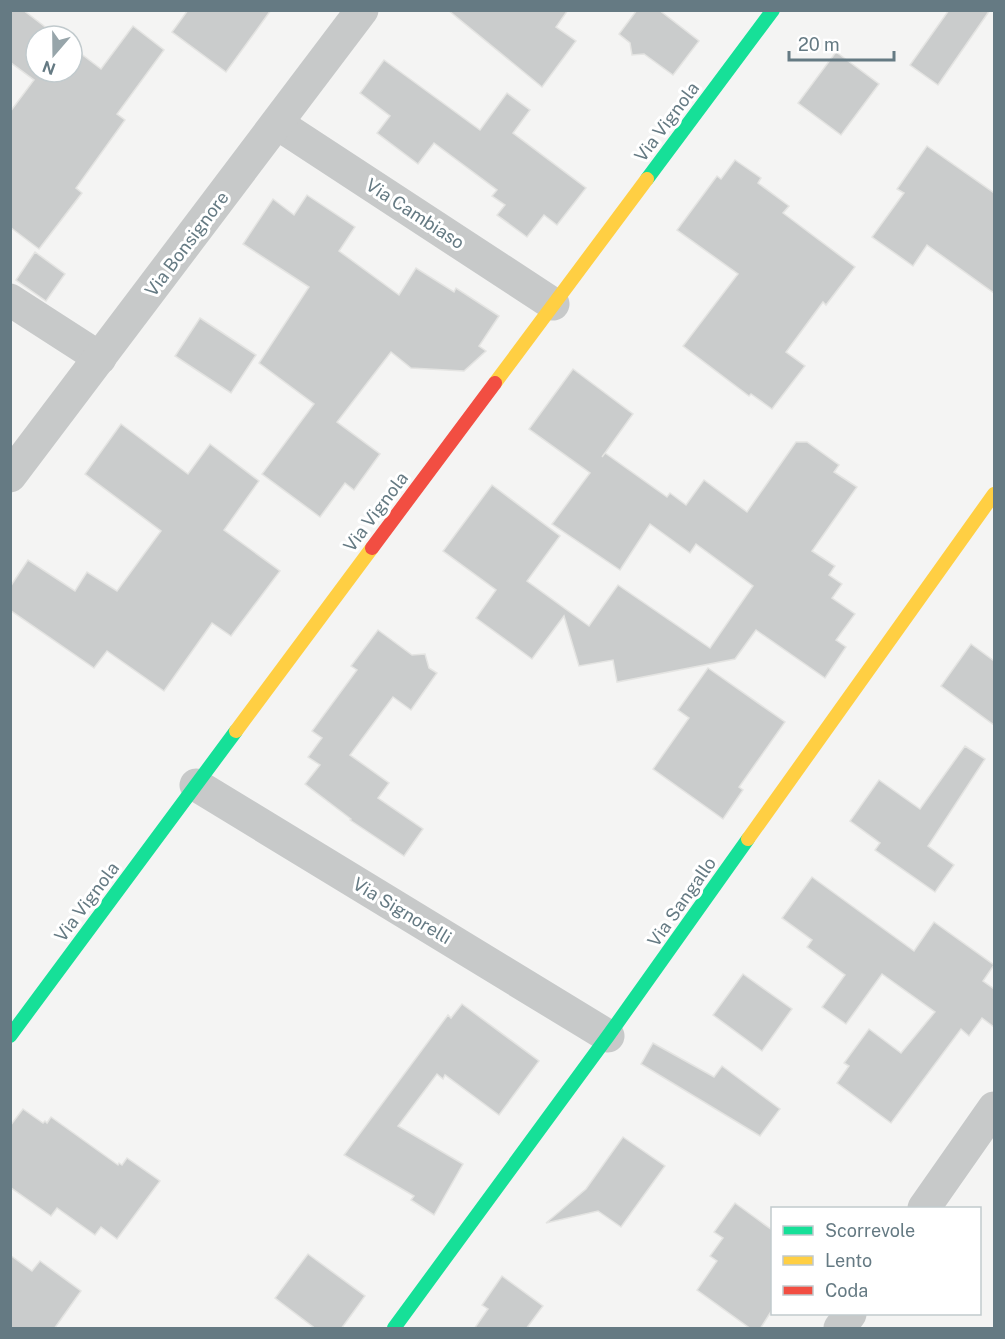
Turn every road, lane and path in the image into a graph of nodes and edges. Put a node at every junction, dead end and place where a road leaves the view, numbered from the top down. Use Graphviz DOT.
graph roads {
  1 [pos="362,10"];
  2 [pos="773,10"];
  3 [pos="278,124"];
  4 [pos="10,300"];
  5 [pos="553,304"];
  6 [pos="100,358"];
  7 [pos="10,476"];
  8 [pos="994,494"];
  9 [pos="196,785"];
  10 [pos="10,1036"];
  11 [pos="608,1036"];
  12 [pos="994,1108"];
  13 [pos="925,1207"];
  14 [pos="849,1315"];
  15 [pos="394,1329"];
  16 [pos="840,1329"];
  1 -- 3 [label="street, Via Bonsignore"];
  2 -- 5 [label="street, Via Vignola"];
  3 -- 5 [label="street, Via Cambiaso"];
  3 -- 6 [label="street, Via Bonsignore"];
  4 -- 6 [label="street"];
  5 -- 9 [label="street, Via Vignola"];
  6 -- 7 [label="street, Via Bonsignore"];
  8 -- 11 [label="street, Via Sangallo"];
  9 -- 10 [label="street, Via Vignola"];
  9 -- 11 [label="street, Via Signorelli"];
  11 -- 15 [label="street, Via Sangallo"];
  12 -- 13 [label="street"];
  14 -- 16 [label="street"];
}
